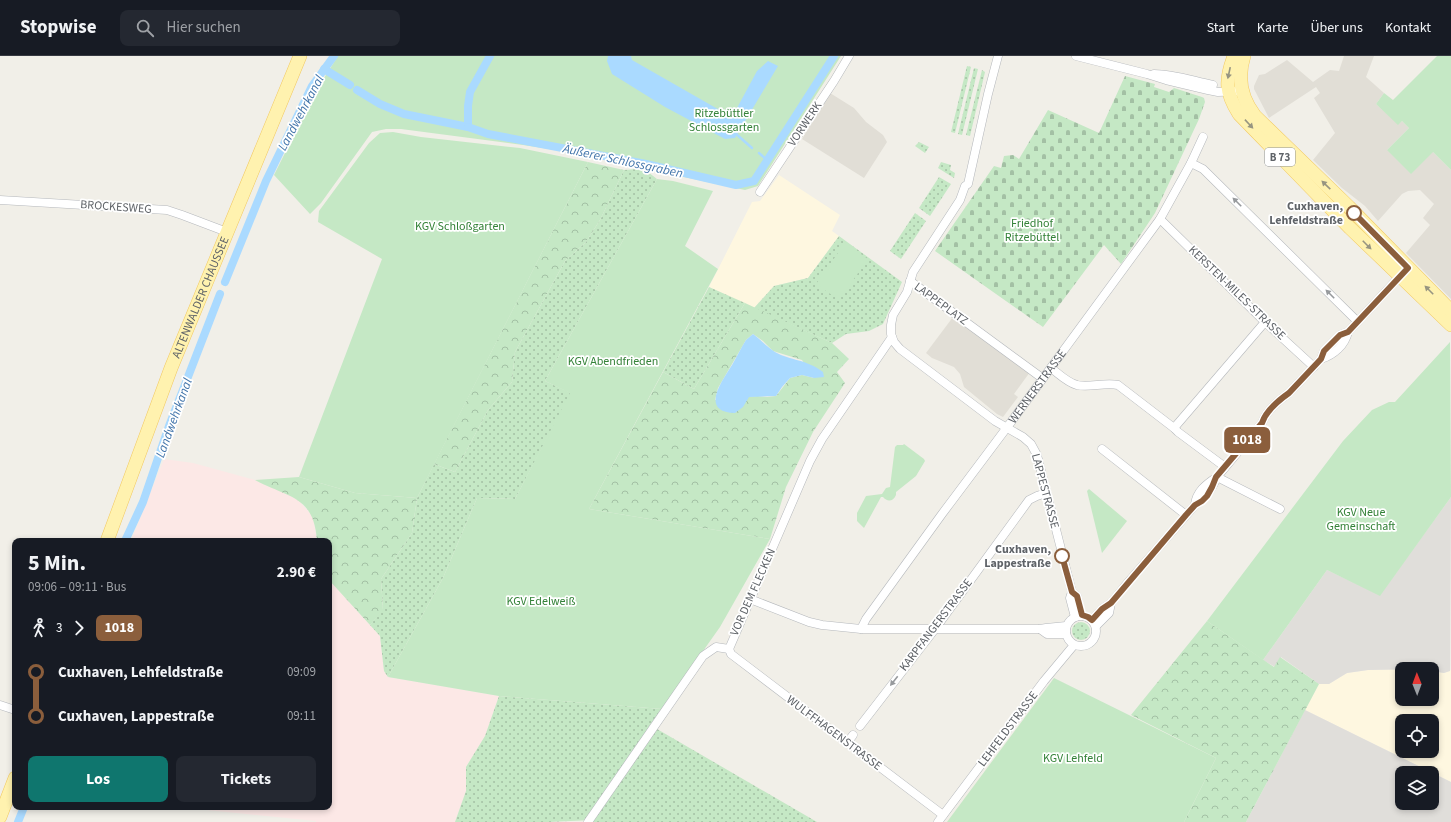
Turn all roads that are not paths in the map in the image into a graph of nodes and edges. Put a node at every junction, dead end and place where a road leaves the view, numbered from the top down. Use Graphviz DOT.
graph roads {
  1 [pos="300,56"];
  2 [pos="849,56"];
  3 [pos="998,56"];
  4 [pos="1076,56"];
  5 [pos="1234,56"];
  6 [pos="1244,56"];
  7 [pos="1242,91"];
  8 [pos="1228,92"];
  9 [pos="1203,137"];
  10 [pos="1191,162"];
  11 [pos="760,192"];
  12 [pos="0,200"];
  13 [pos="1160,219"];
  14 [pos="227,232"];
  15 [pos="1404,272"];
  16 [pos="910,281"];
  17 [pos="1451,311"];
  18 [pos="1358,321"];
  19 [pos="1265,322"];
  20 [pos="1451,325"];
  21 [pos="892,337"];
  22 [pos="1314,367"];
  23 [pos="1051,368"];
  24 [pos="1042,378"];
  25 [pos="1006,427"];
  26 [pos="1174,428"];
  27 [pos="1102,449"];
  28 [pos="1225,467"];
  29 [pos="1216,477"];
  30 [pos="1046,493"];
  31 [pos="1280,509"];
  32 [pos="1186,515"];
  33 [pos="108,538"];
  34 [pos="750,599"];
  35 [pos="1078,616"];
  36 [pos="1094,623"];
  37 [pos="935,629"];
  38 [pos="861,630"];
  39 [pos="1066,630"];
  40 [pos="1074,645"];
  41 [pos="729,649"];
  42 [pos="0,705"];
  43 [pos="12,709"];
  44 [pos="860,726"];
  45 [pos="853,735"];
  46 [pos="847,743"];
  47 [pos="12,786"];
  48 [pos="0,817"];
  49 [pos="940,818"];
  50 [pos="588,822"];
  1 -- 14 [label="main road, ALTENWALDER CHAUSSEE"];
  2 -- 11 [label="street, VORWERK"];
  3 -- 16 [label="street"];
  4 -- 8 [label="street"];
  5 -- 8 [label="main road, one-way"];
  6 -- 7 [label="main road, B 73"];
  7 -- 8 [label="street"];
  15 -- 7 [label="main road, B 73, one-way"];
  8 -- 15 [label="main road, B 73, one-way"];
  9 -- 10 [label="street, WERNERSTRASSE"];
  10 -- 13 [label="street, WERNERSTRASSE"];
  18 -- 10 [label="street, one-way"];
  12 -- 14 [label="street, BROCKESWEG"];
  13 -- 19 [label="street, KERSTEN-MILES-STRASSE"];
  13 -- 23 [label="street, WERNERSTRASSE"];
  14 -- 33 [label="main road, ALTENWALDER CHAUSSEE"];
  17 -- 15 [label="main road, B 73, one-way"];
  15 -- 18 [label="street"];
  15 -- 20 [label="main road, B 73"];
  16 -- 21 [label="street, LAPPEPLATZ"];
  16 -- 24 [label="street, LAPPEPLATZ"];
  18 -- 22 [label="street"];
  19 -- 22 [label="street, KERSTEN-MILES-STRASSE"];
  19 -- 26 [label="street"];
  21 -- 25 [label="street"];
  21 -- 34 [label="street, VOR DEM FLECKEN"];
  22 -- 28 [label="street"];
  23 -- 24 [label="street, WERNERSTRASSE"];
  23 -- 26 [label="street"];
  24 -- 25 [label="street, WERNERSTRASSE"];
  25 -- 30 [label="street, LAPPESTRASSE"];
  25 -- 38 [label="street, WERNERSTRASSE"];
  26 -- 28 [label="street"];
  27 -- 32 [label="street"];
  28 -- 29 [label="street"];
  29 -- 31 [label="street"];
  29 -- 32 [label="street"];
  30 -- 35 [label="street, LAPPESTRASSE"];
  30 -- 37 [label="street, KARPFANGERSTRASSE"];
  32 -- 36 [label="street"];
  34 -- 38 [label="street"];
  34 -- 41 [label="street, VOR DEM FLECKEN"];
  35 -- 36 [label="street"];
  35 -- 39 [label="street"];
  36 -- 40 [label="street"];
  37 -- 38 [label="street"];
  37 -- 39 [label="street"];
  37 -- 44 [label="street, KARPFANGERSTRASSE, one-way"];
  39 -- 40 [label="street"];
  40 -- 49 [label="street, LEHFELDSTRASSE"];
  41 -- 46 [label="street, WULFFHAGENSTRASSE"];
  41 -- 50 [label="street, VOR DEM FLECKEN"];
  42 -- 43 [label="street"];
  45 -- 46 [label="street"];
  46 -- 49 [label="street, WULFFHAGENSTRASSE"];
  47 -- 48 [label="main road"];
}
